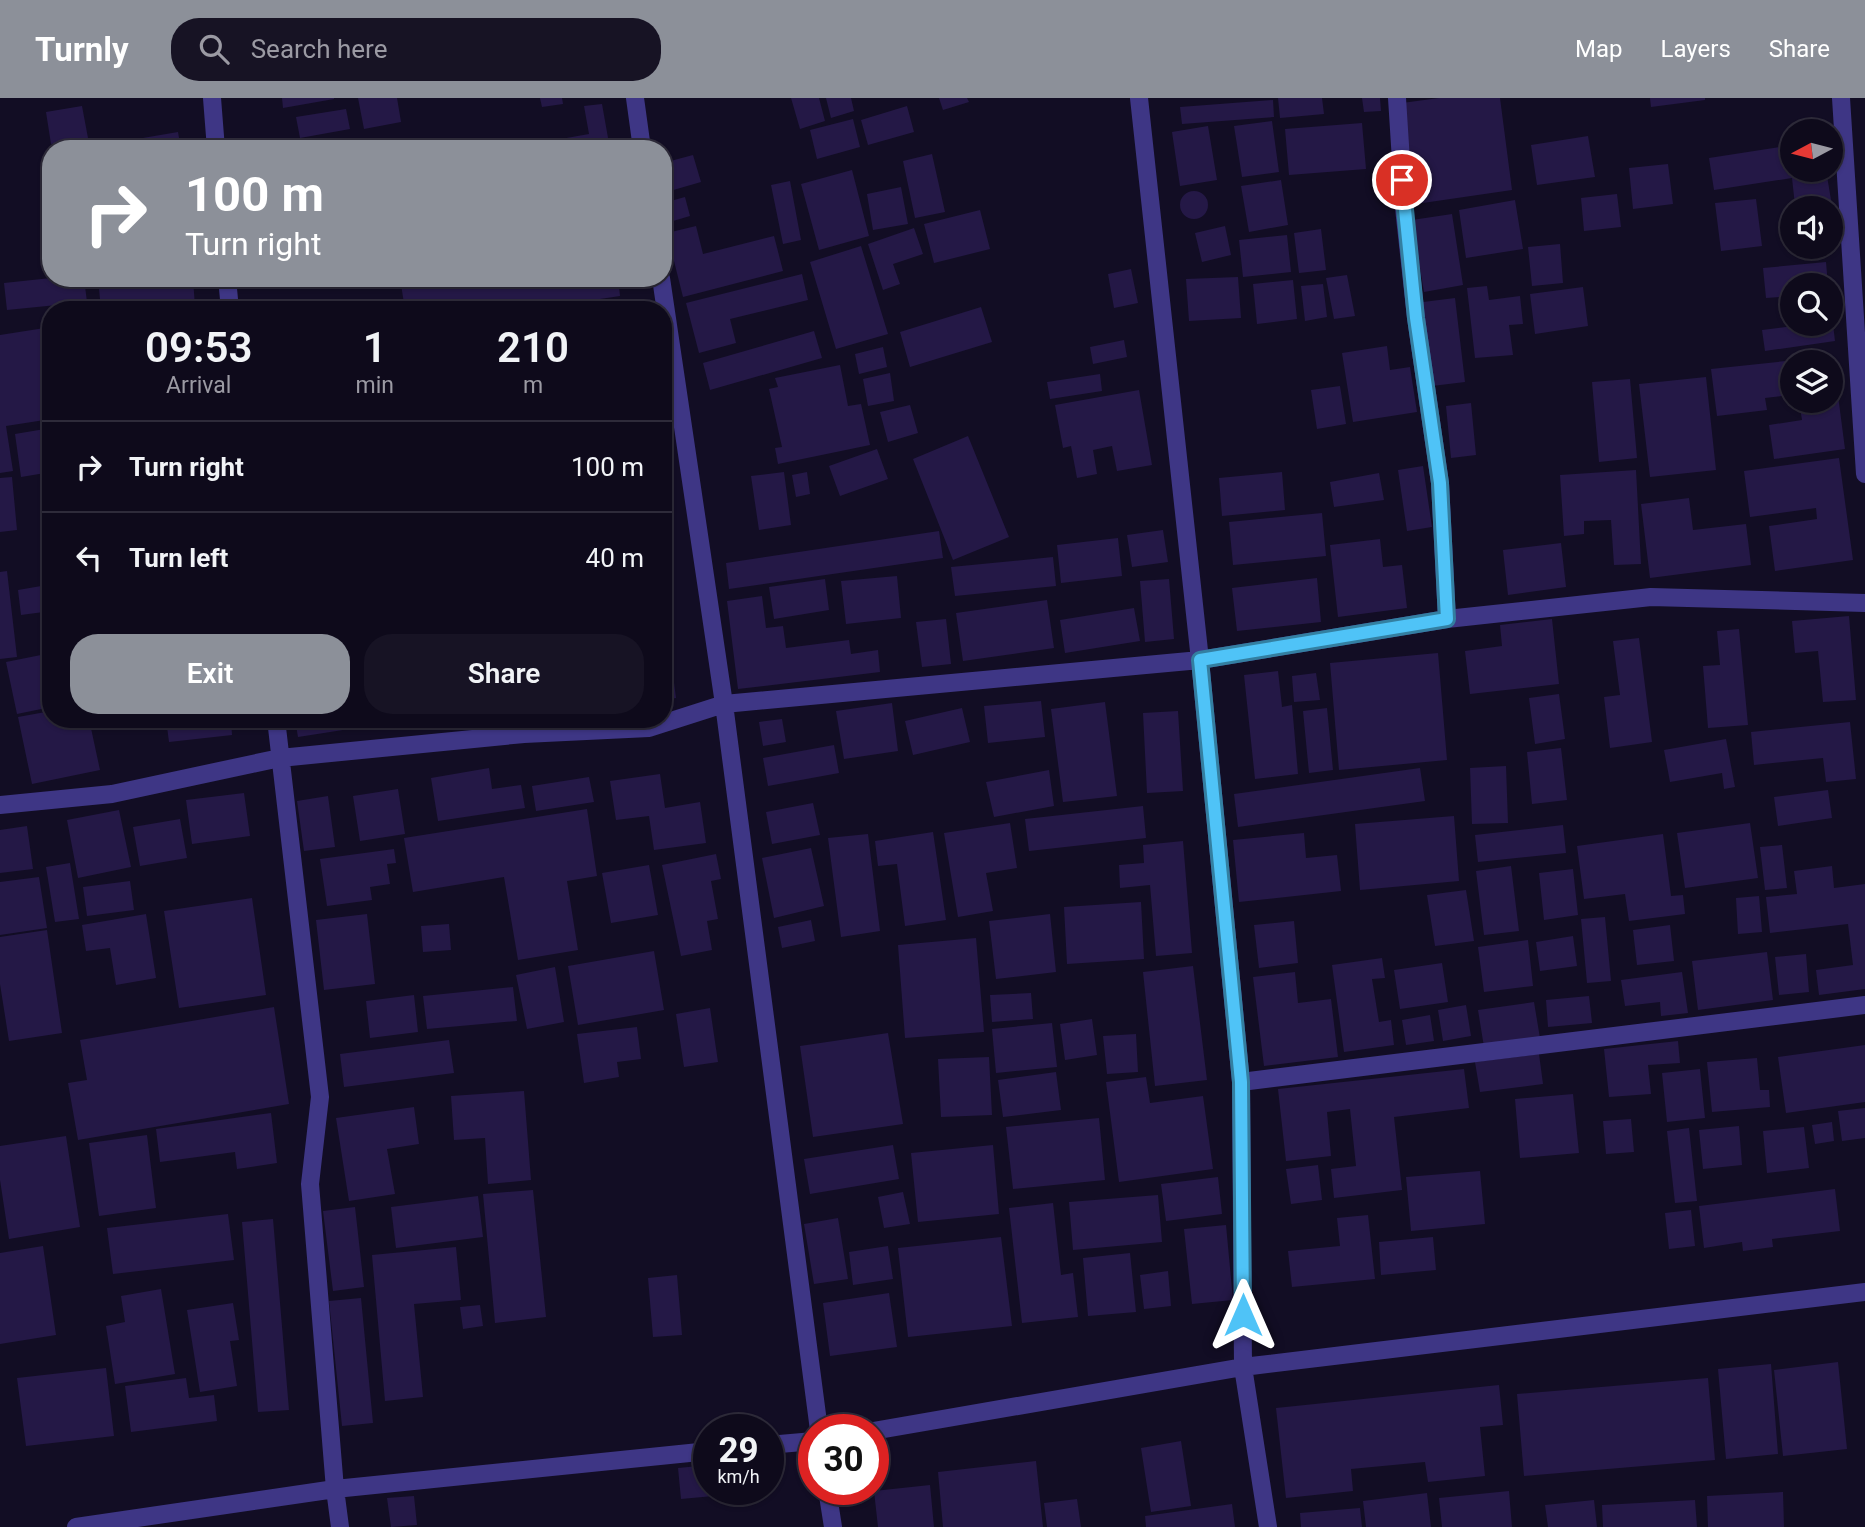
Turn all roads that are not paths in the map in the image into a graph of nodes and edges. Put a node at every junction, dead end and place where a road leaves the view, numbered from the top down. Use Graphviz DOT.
graph roads {
  1 [pos="212,98"];
  2 [pos="635,98"];
  3 [pos="1139,98"];
  4 [pos="1397,98"];
  5 [pos="1841,98"];
  6 [pos="215,140"];
  7 [pos="641,140"];
  8 [pos="672,352"];
  9 [pos="1865,474"];
  10 [pos="1865,603"];
  11 [pos="1447,619"];
  12 [pos="1200,660"];
  13 [pos="724,704"];
  14 [pos="672,721"];
  15 [pos="277,728"];
  16 [pos="649,728"];
  17 [pos="280,758"];
  18 [pos="0,805"];
  19 [pos="1865,1005"];
  20 [pos="1241,1082"];
  21 [pos="1865,1292"];
  22 [pos="1243,1367"];
  23 [pos="817,1414"];
  24 [pos="889,1428"];
  25 [pos="693,1453"];
  26 [pos="335,1489"];
  27 [pos="830,1505"];
  28 [pos="76,1527"];
  29 [pos="340,1527"];
  30 [pos="833,1527"];
  31 [pos="1268,1527"];
  1 -- 6 [label="street"];
  2 -- 7 [label="street"];
  3 -- 12 [label="street"];
  4 -- 11 [label="street"];
  5 -- 9 [label="street"];
  8 -- 13 [label="street"];
  10 -- 11 [label="street"];
  11 -- 12 [label="street"];
  12 -- 13 [label="street"];
  12 -- 20 [label="street"];
  13 -- 14 [label="street"];
  13 -- 23 [label="street"];
  15 -- 17 [label="street"];
  16 -- 17 [label="street"];
  17 -- 18 [label="street"];
  17 -- 26 [label="street"];
  19 -- 20 [label="street"];
  20 -- 22 [label="street"];
  21 -- 22 [label="street"];
  22 -- 24 [label="street"];
  22 -- 31 [label="street"];
  25 -- 26 [label="street"];
  26 -- 28 [label="street"];
  26 -- 29 [label="street"];
  27 -- 30 [label="street"];
}
